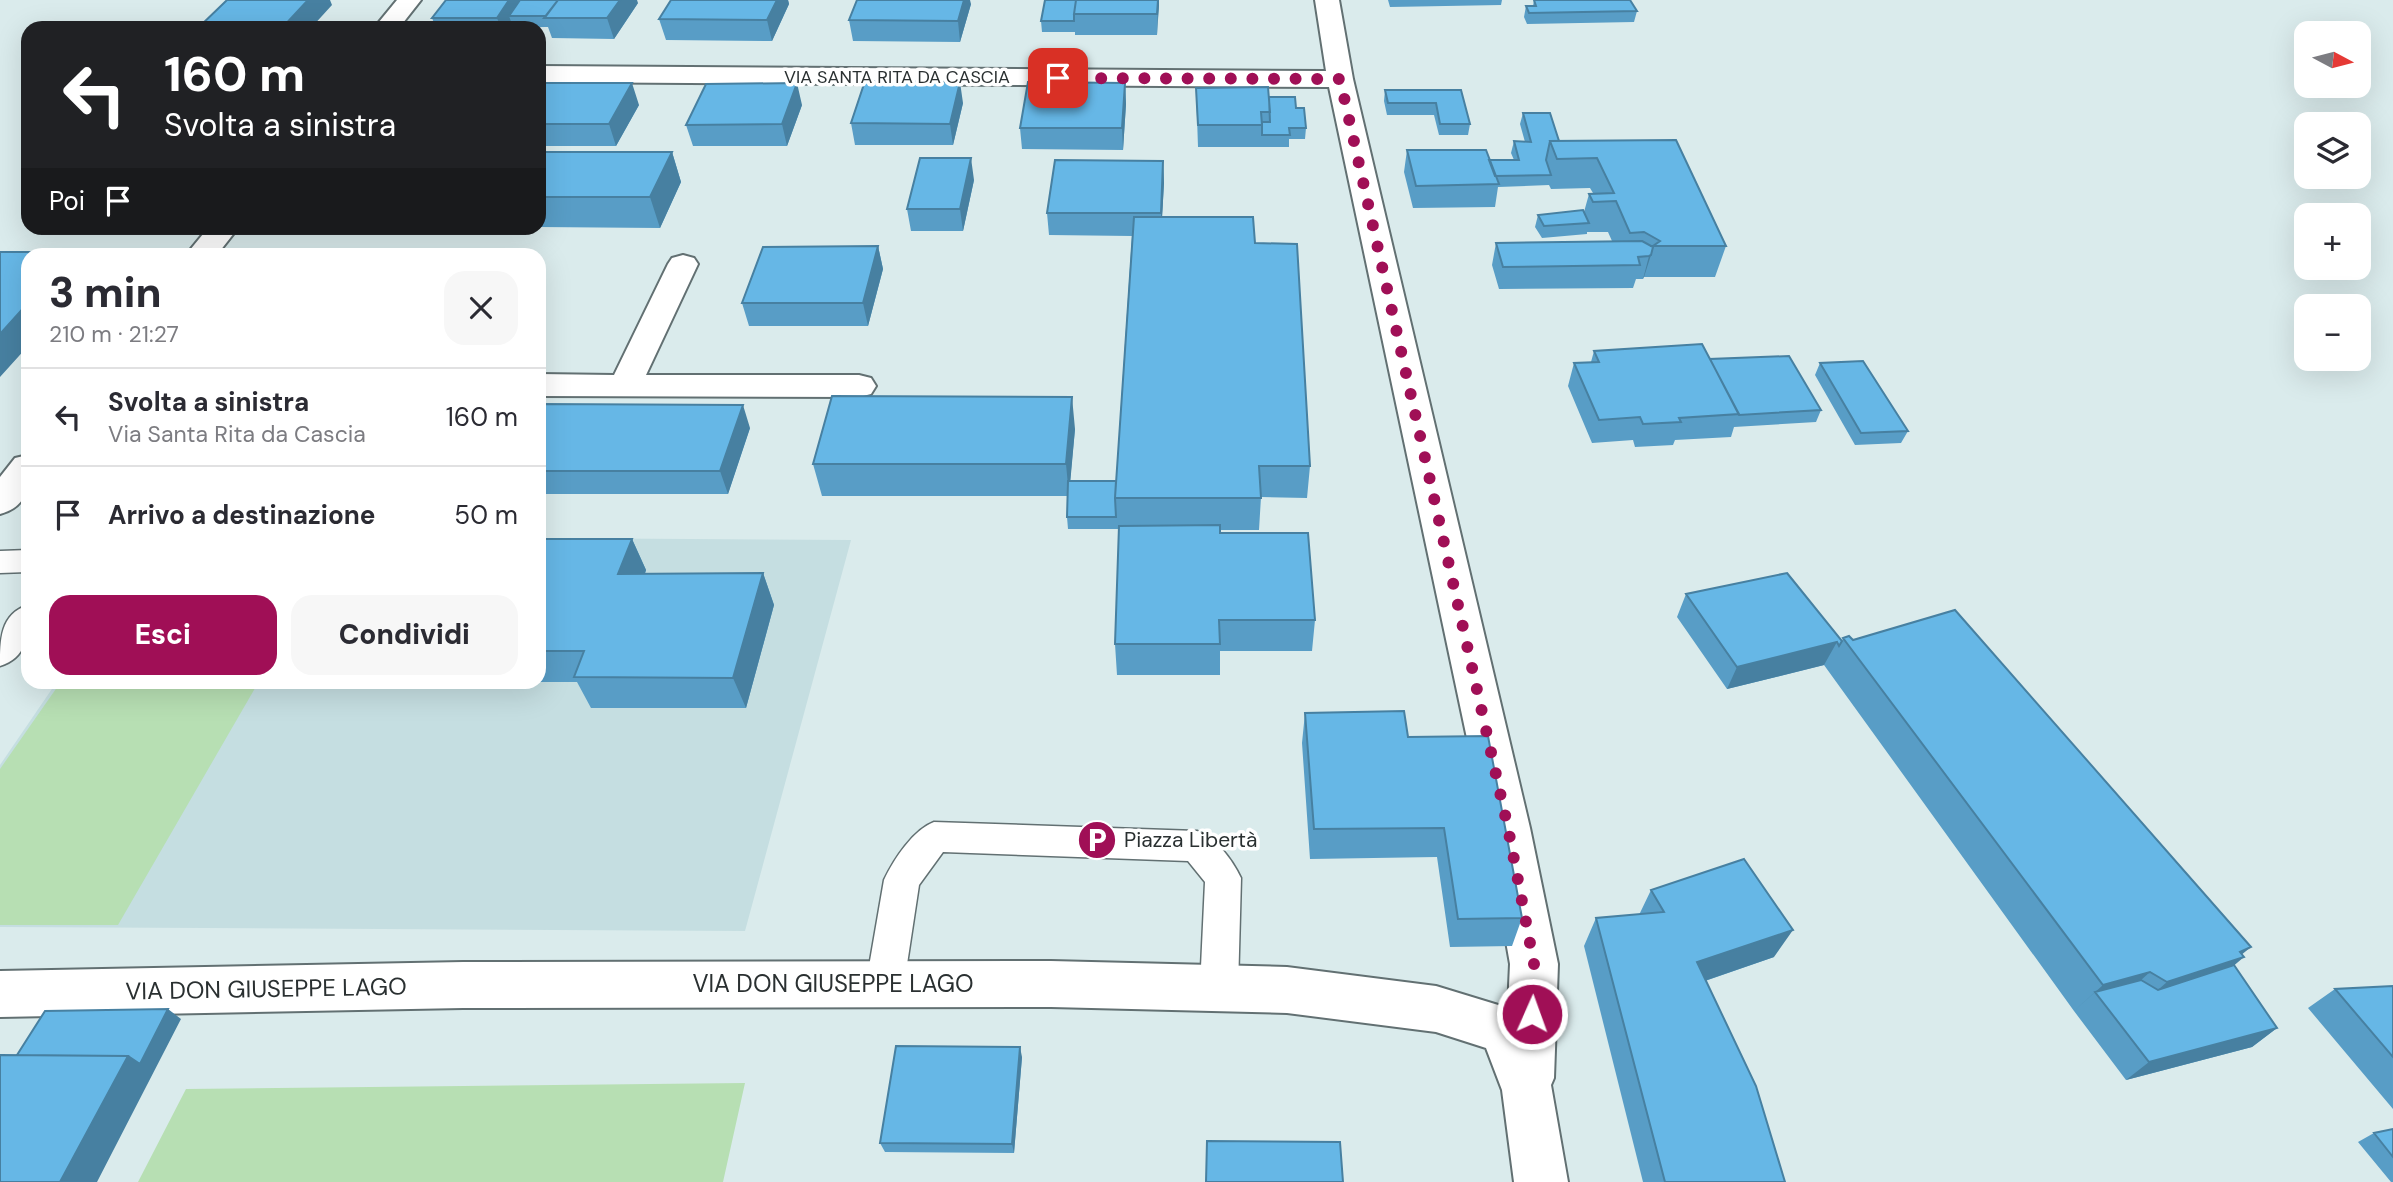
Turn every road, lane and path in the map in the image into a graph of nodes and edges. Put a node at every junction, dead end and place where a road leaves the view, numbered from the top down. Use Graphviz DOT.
graph roads {
  1 [pos="410,0"];
  2 [pos="1328,0"];
  3 [pos="392,21"];
  4 [pos="546,74"];
  5 [pos="1340,79"];
  6 [pos="683,264"];
  7 [pos="546,385"];
  8 [pos="625,385"];
  9 [pos="859,386"];
  10 [pos="21,476"];
  11 [pos="0,501"];
  12 [pos="21,561"];
  13 [pos="0,562"];
  14 [pos="21,626"];
  15 [pos="0,654"];
  16 [pos="885,984"];
  17 [pos="1220,988"];
  18 [pos="0,994"];
  19 [pos="1528,1090"];
  20 [pos="1541,1182"];
  1 -- 3 [label="street"];
  2 -- 5 [label="street"];
  4 -- 5 [label="street, VIA SANTA RITA DA CASCIA"];
  5 -- 19 [label="street"];
  6 -- 8 [label="street"];
  7 -- 8 [label="street"];
  8 -- 9 [label="street"];
  10 -- 11 [label="street"];
  12 -- 13 [label="lane"];
  14 -- 15 [label="lane"];
  16 -- 17 [label="street, VIA DON GIUSEPPE LAGO"];
  16 -- 17 [label="lane"];
  16 -- 18 [label="street, VIA DON GIUSEPPE LAGO"];
  17 -- 19 [label="street, VIA DON GIUSEPPE LAGO"];
  19 -- 20 [label="street, VIA DON GIUSEPPE LAGO"];
}
